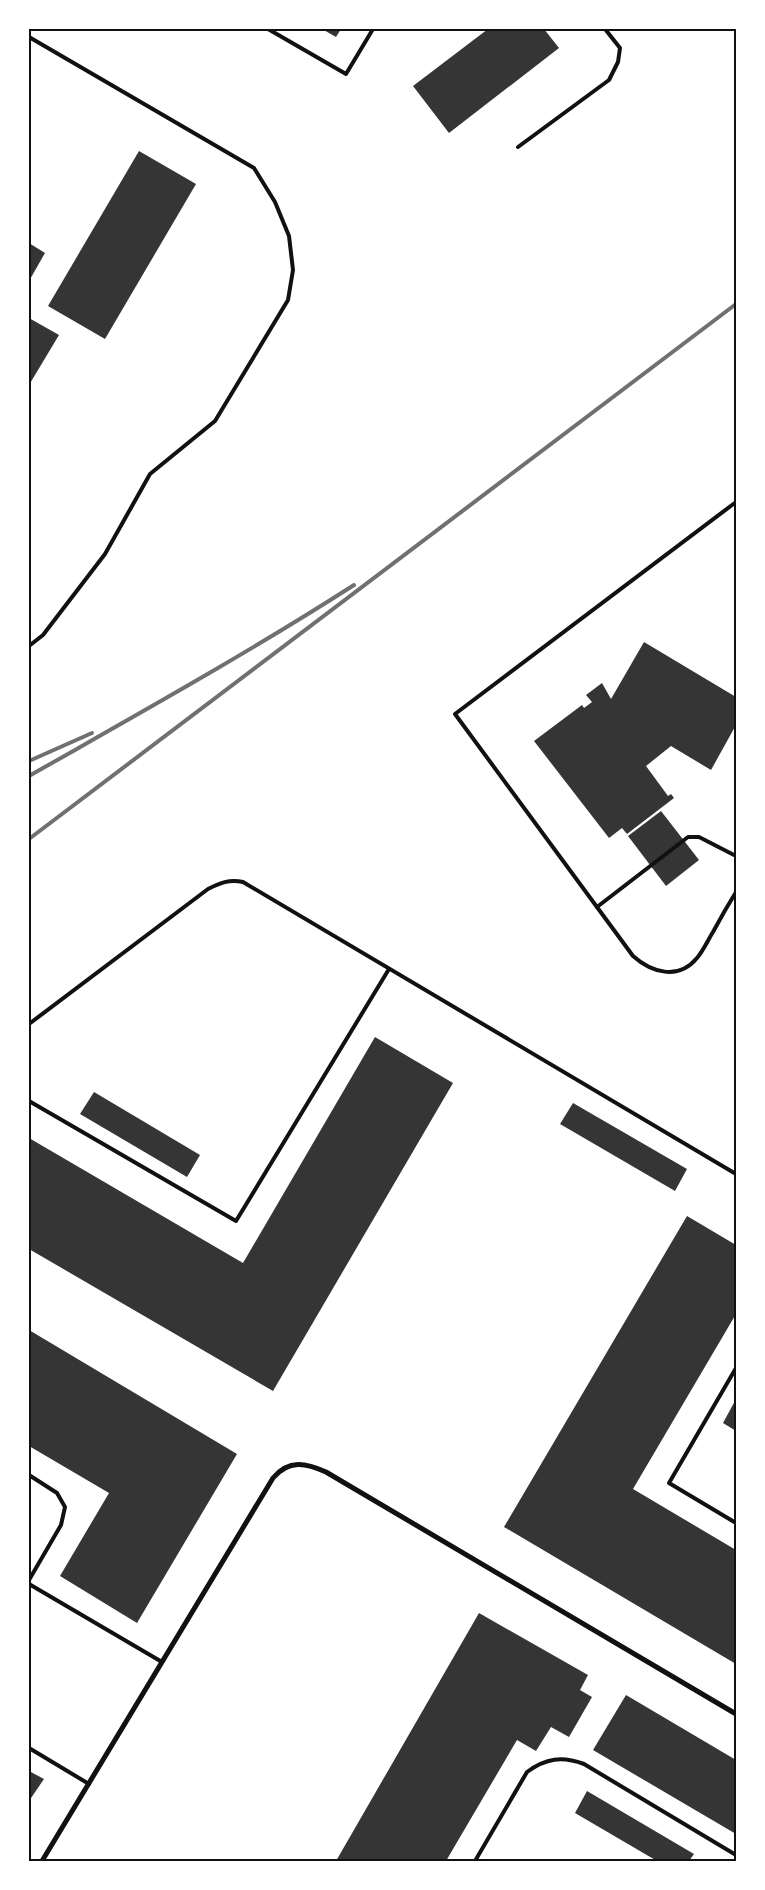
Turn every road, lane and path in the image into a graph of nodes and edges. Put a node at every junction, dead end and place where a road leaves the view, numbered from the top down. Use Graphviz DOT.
graph roads {
  1 [pos="268,29"];
  2 [pos="373,29"];
  3 [pos="605,29"];
  4 [pos="29,37"];
  5 [pos="518,147"];
  6 [pos="736,502"];
  7 [pos="29,646"];
  8 [pos="736,856"];
  9 [pos="736,892"];
  10 [pos="597,907"];
  11 [pos="389,969"];
  12 [pos="29,1024"];
  13 [pos="29,1101"];
  14 [pos="736,1174"];
  15 [pos="736,1368"];
  16 [pos="29,1475"];
  17 [pos="736,1523"];
  18 [pos="29,1580"];
  19 [pos="29,1584"];
  20 [pos="162,1662"];
  21 [pos="736,1714"];
  22 [pos="29,1748"];
  23 [pos="89,1784"];
  24 [pos="736,1855"];
  25 [pos="42,1861"];
  26 [pos="474,1861"];
  1 -- 2 [label="lane"];
  3 -- 5 [label="lane"];
  4 -- 7 [label="lane"];
  6 -- 10 [label="lane"];
  8 -- 10 [label="lane"];
  9 -- 10 [label="lane"];
  11 -- 12 [label="lane"];
  11 -- 13 [label="lane"];
  11 -- 14 [label="lane"];
  15 -- 17 [label="lane"];
  16 -- 18 [label="lane"];
  19 -- 20 [label="lane"];
  20 -- 21 [label="street"];
  20 -- 23 [label="street"];
  22 -- 23 [label="lane"];
  23 -- 25 [label="street"];
  24 -- 26 [label="lane"];
}
